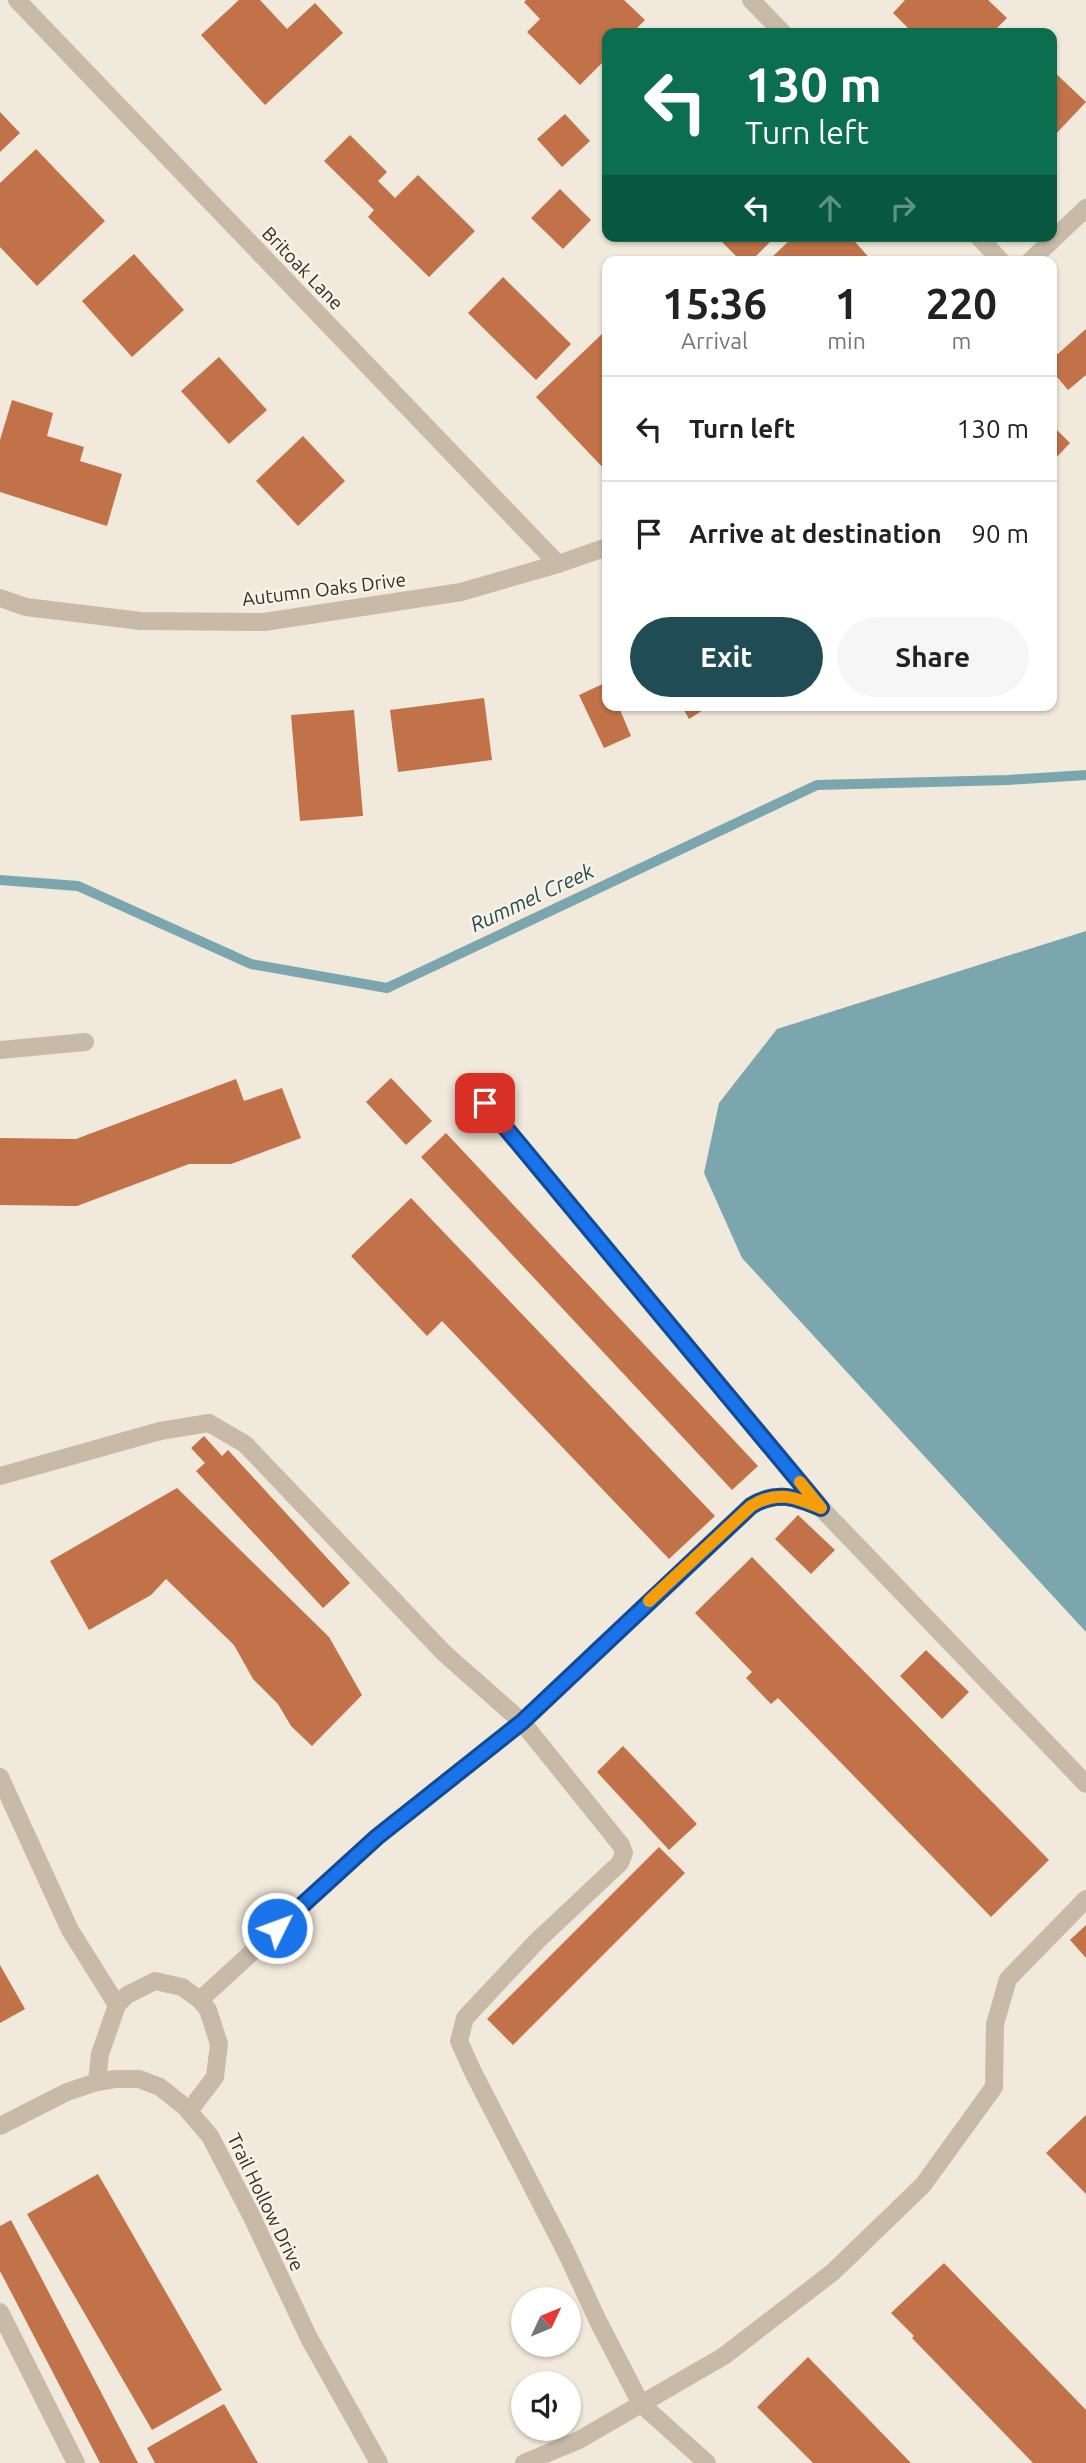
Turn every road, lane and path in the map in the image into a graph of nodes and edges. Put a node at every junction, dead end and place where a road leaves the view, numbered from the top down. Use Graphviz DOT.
graph roads {
  1 [pos="17,0"];
  2 [pos="751,0"];
  3 [pos="778,28"];
  4 [pos="1086,208"];
  5 [pos="1057,235"];
  6 [pos="984,242"];
  7 [pos="1050,242"];
  8 [pos="996,256"];
  9 [pos="1035,256"];
  10 [pos="602,549"];
  11 [pos="558,564"];
  12 [pos="0,598"];
  13 [pos="85,1042"];
  14 [pos="0,1050"];
  15 [pos="485,1103"];
  16 [pos="0,1476"];
  17 [pos="821,1508"];
  18 [pos="522,1722"];
  19 [pos="0,1777"];
  20 [pos="1086,1784"];
  21 [pos="1086,1899"];
  22 [pos="200,2000"];
  23 [pos="117,2005"];
  24 [pos="97,2082"];
  25 [pos="189,2112"];
  26 [pos="0,2126"];
  27 [pos="0,2312"];
  28 [pos="641,2404"];
  29 [pos="76,2463"];
  30 [pos="379,2463"];
  31 [pos="524,2463"];
  32 [pos="707,2463"];
  1 -- 11 [label="street, Britoak Lane"];
  2 -- 3 [label="street"];
  4 -- 5 [label="street"];
  6 -- 8 [label="street"];
  7 -- 9 [label="street"];
  10 -- 11 [label="street, Autumn Oaks Drive"];
  11 -- 12 [label="street, Autumn Oaks Drive"];
  13 -- 14 [label="street"];
  15 -- 17 [label="street"];
  16 -- 18 [label="street"];
  17 -- 18 [label="street"];
  17 -- 20 [label="street"];
  18 -- 22 [label="street"];
  18 -- 28 [label="street"];
  19 -- 23 [label="street"];
  21 -- 28 [label="street"];
  22 -- 23 [label="street"];
  22 -- 25 [label="street"];
  23 -- 24 [label="street"];
  24 -- 25 [label="street, Trail Hollow Drive"];
  24 -- 26 [label="street, Trail Hollow Drive"];
  25 -- 30 [label="street, Trail Hollow Drive"];
  27 -- 29 [label="street"];
  28 -- 31 [label="street"];
  28 -- 32 [label="street"];
}
